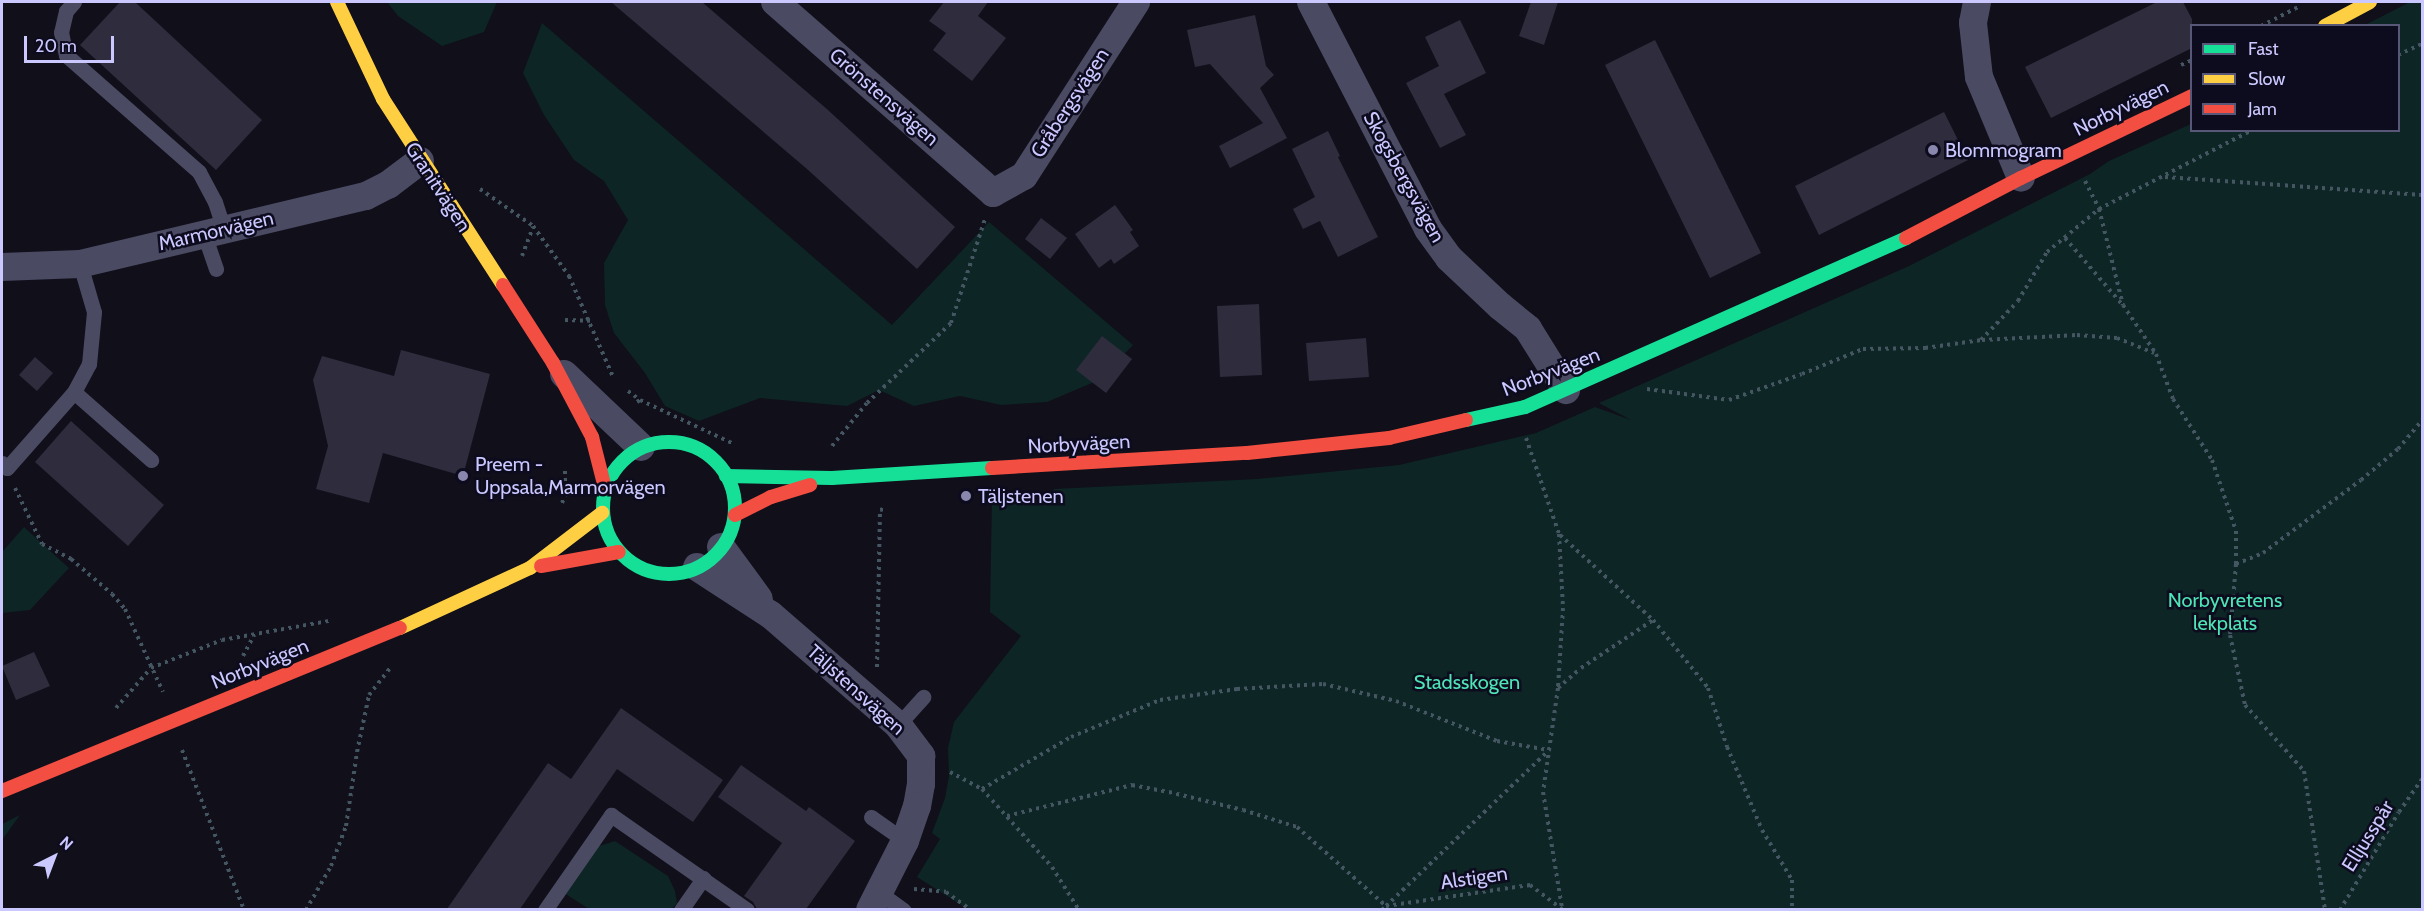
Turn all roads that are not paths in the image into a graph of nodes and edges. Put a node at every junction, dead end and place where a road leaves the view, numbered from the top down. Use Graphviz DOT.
graph roads {
  1 [pos="74,2"];
  2 [pos="337,2"];
  3 [pos="775,2"];
  4 [pos="1136,2"];
  5 [pos="1311,2"];
  6 [pos="1977,2"];
  7 [pos="2370,2"];
  8 [pos="2329,24"];
  9 [pos="2190,97"];
  10 [pos="420,161"];
  11 [pos="2021,178"];
  12 [pos="993,193"];
  13 [pos="214,232"];
  14 [pos="80,264"];
  15 [pos="2,267"];
  16 [pos="216,269"];
  17 [pos="553,363"];
  18 [pos="1566,390"];
  19 [pos="74,392"];
  20 [pos="602,430"];
  21 [pos="641,447"];
  22 [pos="151,460"];
  23 [pos="4,466"];
  24 [pos="726,476"];
  25 [pos="832,478"];
  26 [pos="605,488"];
  27 [pos="602,513"];
  28 [pos="735,515"];
  29 [pos="722,547"];
  30 [pos="619,552"];
  31 [pos="697,567"];
  32 [pos="530,568"];
  33 [pos="771,615"];
  34 [pos="923,698"];
  35 [pos="898,725"];
  36 [pos="2,791"];
  37 [pos="871,817"];
  38 [pos="905,841"];
  39 [pos="703,878"];
  40 [pos="886,903"];
  41 [pos="545,909"];
  42 [pos="681,909"];
  43 [pos="747,909"];
  1 -- 13 [label="lane"];
  2 -- 10 [label="street, Granitvägen"];
  3 -- 12 [label="street, Grönstensvägen"];
  4 -- 12 [label="street, Gråbergsvägen"];
  5 -- 18 [label="street, Skogsbergsvägen"];
  6 -- 11 [label="street"];
  7 -- 8 [label="street"];
  9 -- 11 [label="street, Norbyvägen"];
  10 -- 13 [label="street, Marmorvägen"];
  10 -- 17 [label="street, Granitvägen"];
  11 -- 18 [label="street, Norbyvägen"];
  13 -- 14 [label="street, Marmorvägen"];
  13 -- 16 [label="lane"];
  14 -- 15 [label="street, Marmorvägen"];
  14 -- 19 [label="lane"];
  17 -- 20 [label="street, Granitvägen"];
  18 -- 25 [label="street, Norbyvägen"];
  19 -- 22 [label="lane"];
  19 -- 23 [label="lane"];
  20 -- 21 [label="street, Granitvägen"];
  20 -- 26 [label="street"];
  21 -- 24 [label="street"];
  21 -- 26 [label="street"];
  24 -- 25 [label="street, Norbyvägen"];
  24 -- 28 [label="street"];
  25 -- 28 [label="street, Norbyvägen"];
  26 -- 27 [label="street"];
  27 -- 30 [label="street"];
  27 -- 32 [label="street, Norbyvägen"];
  28 -- 29 [label="street"];
  29 -- 31 [label="street"];
  29 -- 33 [label="street, Täljstensvägen"];
  30 -- 31 [label="street"];
  30 -- 32 [label="street, Norbyvägen"];
  31 -- 33 [label="street, Täljstensvägen"];
  32 -- 36 [label="street, Norbyvägen"];
  33 -- 35 [label="street, Täljstensvägen"];
  34 -- 35 [label="lane"];
  35 -- 38 [label="street, Täljstensvägen"];
  37 -- 38 [label="lane"];
  38 -- 40 [label="street"];
  39 -- 41 [label="lane"];
  39 -- 42 [label="lane"];
  39 -- 43 [label="lane"];
}
